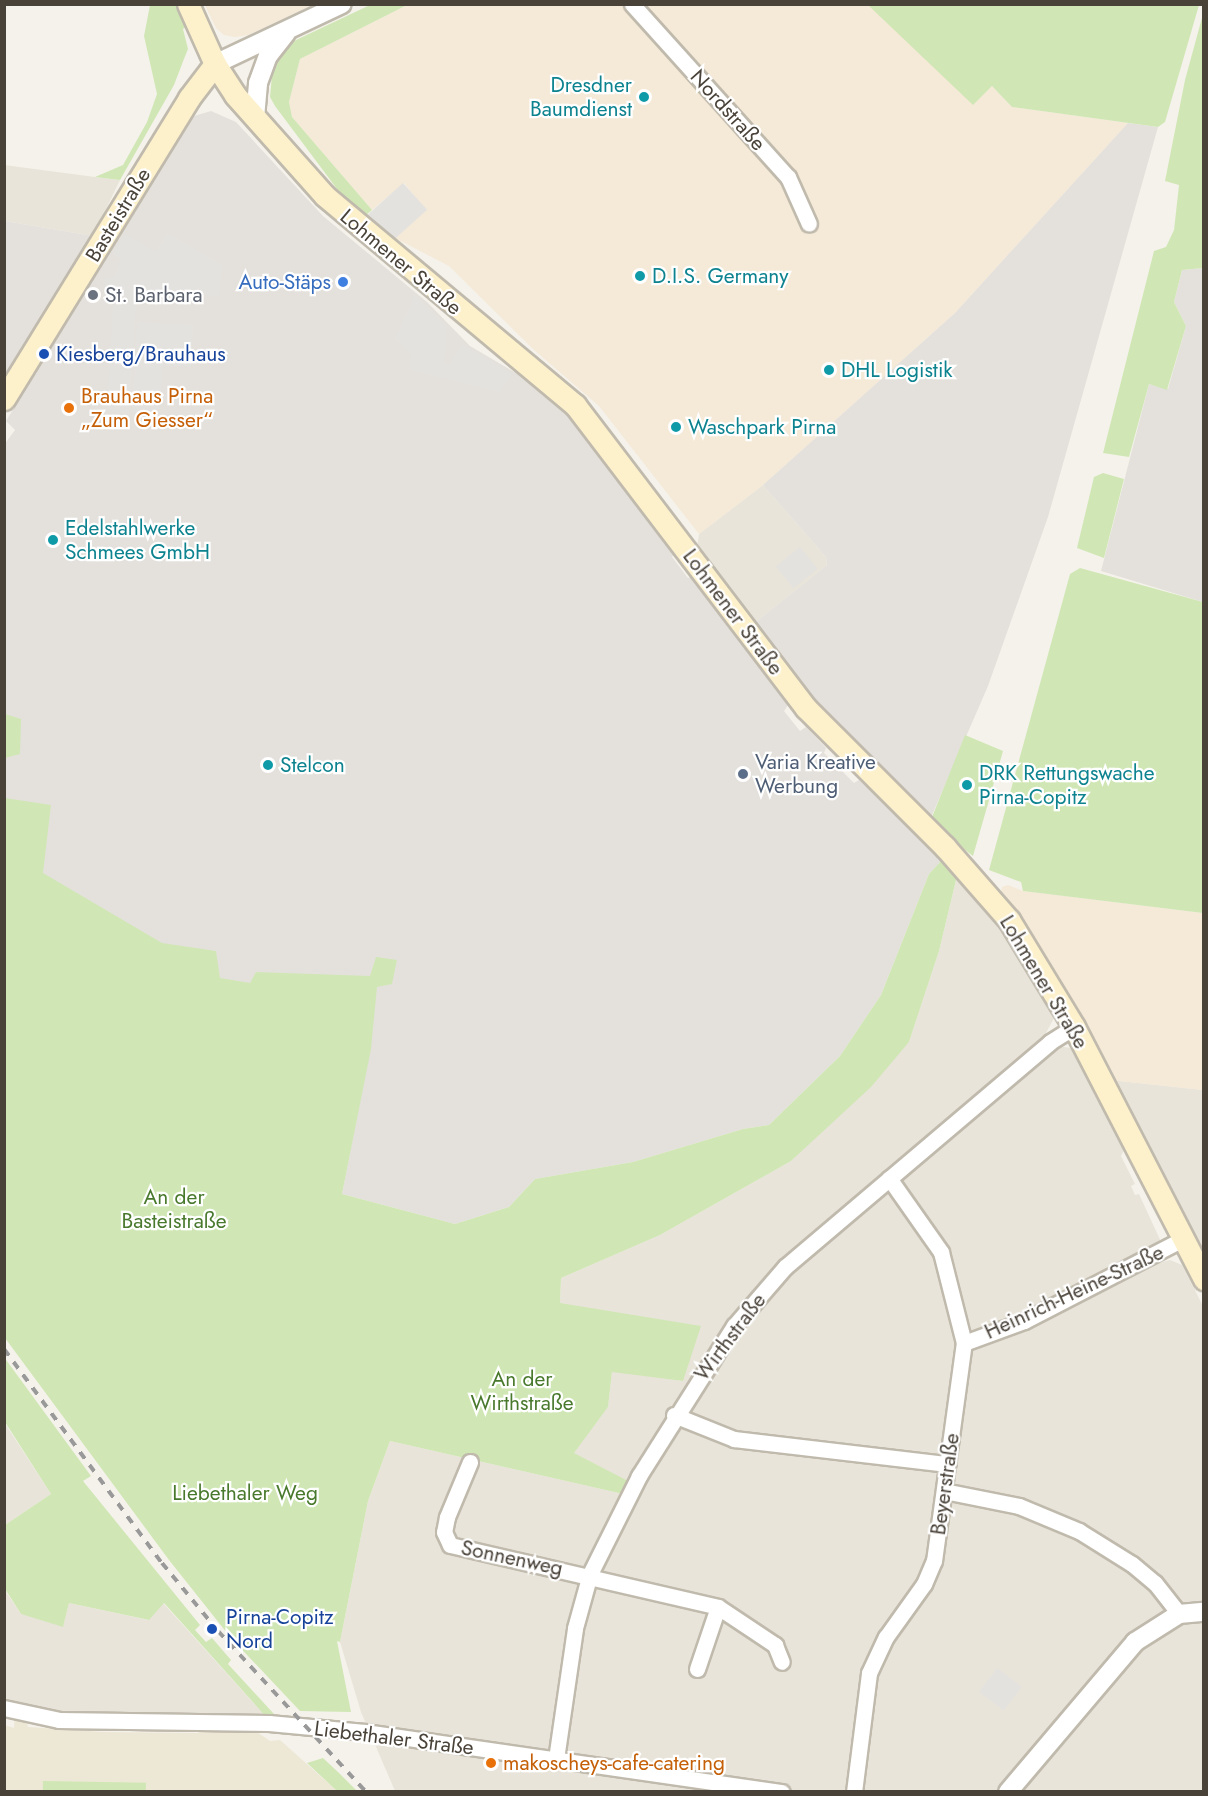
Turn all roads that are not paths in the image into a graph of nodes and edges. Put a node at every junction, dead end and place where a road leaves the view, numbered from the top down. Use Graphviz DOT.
graph roads {
  1 [pos="188,4"];
  2 [pos="342,4"];
  3 [pos="632,4"];
  4 [pos="289,29"];
  5 [pos="215,64"];
  6 [pos="255,118"];
  7 [pos="809,225"];
  8 [pos="4,399"];
  9 [pos="1074,1027"];
  10 [pos="889,1178"];
  11 [pos="1183,1239"];
  12 [pos="1203,1279"];
  13 [pos="964,1343"];
  14 [pos="674,1415"];
  15 [pos="470,1462"];
  16 [pos="948,1464"];
  17 [pos="944,1491"];
  18 [pos="590,1574"];
  19 [pos="718,1607"];
  20 [pos="1203,1612"];
  21 [pos="1179,1614"];
  22 [pos="782,1662"];
  23 [pos="697,1670"];
  24 [pos="4,1708"];
  25 [pos="556,1759"];
  26 [pos="782,1791"];
  27 [pos="854,1791"];
  28 [pos="1008,1791"];
  1 -- 5 [label="main road, Lohmener Straße"];
  2 -- 4 [label="street"];
  3 -- 7 [label="street, Nordstraße"];
  4 -- 5 [label="street"];
  4 -- 6 [label="street"];
  5 -- 6 [label="main road, Lohmener Straße"];
  5 -- 8 [label="main road, Basteistraße"];
  6 -- 9 [label="main road, Lohmener Straße"];
  9 -- 10 [label="street, Wirthstraße"];
  9 -- 11 [label="main road, Lohmener Straße"];
  10 -- 13 [label="street, Beyerstraße"];
  10 -- 14 [label="street, Wirthstraße"];
  11 -- 12 [label="main road, Lohmener Straße"];
  11 -- 13 [label="street, Heinrich-Heine-Straße"];
  13 -- 16 [label="street, Beyerstraße"];
  14 -- 16 [label="street"];
  14 -- 18 [label="street, Wirthstraße"];
  15 -- 18 [label="street, Sonnenweg"];
  16 -- 17 [label="street, Beyerstraße"];
  17 -- 21 [label="street"];
  17 -- 27 [label="street, Beyerstraße"];
  18 -- 19 [label="street"];
  18 -- 25 [label="street, Wirthstraße"];
  19 -- 22 [label="street"];
  19 -- 23 [label="street"];
  20 -- 21 [label="street"];
  21 -- 28 [label="street"];
  24 -- 25 [label="street, Liebethaler Straße"];
  25 -- 26 [label="street, Liebethaler Straße"];
}
